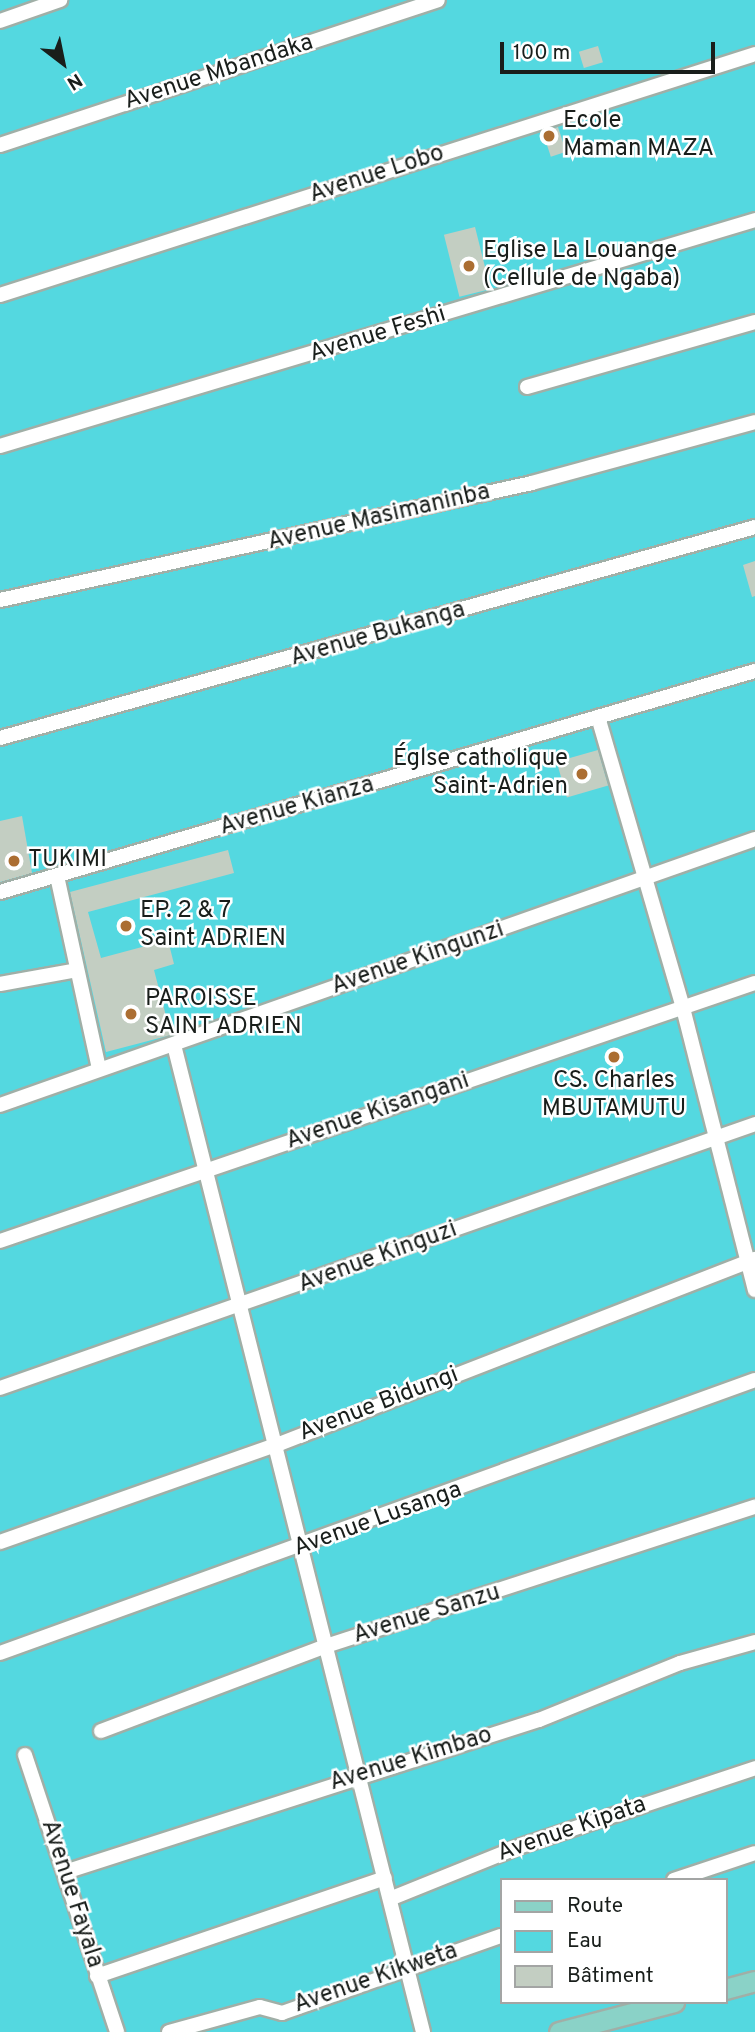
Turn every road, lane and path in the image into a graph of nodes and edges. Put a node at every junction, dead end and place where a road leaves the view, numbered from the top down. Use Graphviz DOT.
graph roads {
  1 [pos="60,0"];
  2 [pos="438,0"];
  3 [pos="0,21"];
  4 [pos="755,54"];
  5 [pos="0,145"];
  6 [pos="755,220"];
  7 [pos="0,295"];
  8 [pos="755,322"];
  9 [pos="527,387"];
  10 [pos="755,422"];
  11 [pos="0,446"];
  12 [pos="755,527"];
  13 [pos="0,600"];
  14 [pos="755,671"];
  15 [pos="598,716"];
  16 [pos="0,738"];
  17 [pos="755,839"];
  18 [pos="57,876"];
  19 [pos="646,879"];
  20 [pos="0,892"];
  21 [pos="77,970"];
  22 [pos="755,983"];
  23 [pos="0,984"];
  24 [pos="683,1008"];
  25 [pos="174,1045"];
  26 [pos="99,1069"];
  27 [pos="0,1105"];
  28 [pos="755,1125"];
  29 [pos="718,1135"];
  30 [pos="208,1170"];
  31 [pos="0,1241"];
  32 [pos="752,1260"];
  33 [pos="755,1290"];
  34 [pos="243,1306"];
  35 [pos="755,1380"];
  36 [pos="0,1388"];
  37 [pos="279,1444"];
  38 [pos="755,1507"];
  39 [pos="0,1542"];
  40 [pos="302,1548"];
  41 [pos="755,1642"];
  42 [pos="327,1646"];
  43 [pos="0,1653"];
  44 [pos="102,1731"];
  45 [pos="25,1755"];
  46 [pos="755,1768"];
  47 [pos="359,1775"];
  48 [pos="755,1853"];
  49 [pos="65,1872"];
  50 [pos="385,1878"];
  51 [pos="680,1878"];
  52 [pos="391,1898"];
  53 [pos="500,1936"];
  54 [pos="409,1966"];
  55 [pos="97,1976"];
  56 [pos="755,1981"];
  57 [pos="727,1988"];
  58 [pos="666,2004"];
  59 [pos="117,2032"];
  60 [pos="169,2032"];
  61 [pos="423,2032"];
  62 [pos="559,2032"];
  1 -- 3 [label="street"];
  2 -- 5 [label="street, Avenue Mbandaka"];
  4 -- 7 [label="street, Avenue Lobo"];
  6 -- 11 [label="street, Avenue Feshi"];
  8 -- 9 [label="street"];
  10 -- 13 [label="street, Avenue Masimaninba"];
  12 -- 16 [label="street, Avenue Bukanga"];
  14 -- 15 [label="street, Avenue Kianza"];
  15 -- 18 [label="street, Avenue Kianza"];
  15 -- 19 [label="street"];
  17 -- 19 [label="street, Avenue Kingunzi"];
  18 -- 20 [label="street, Avenue Kianza"];
  18 -- 21 [label="street"];
  19 -- 24 [label="street"];
  19 -- 25 [label="street, Avenue Kingunzi"];
  21 -- 23 [label="street"];
  21 -- 26 [label="street"];
  22 -- 24 [label="street, Avenue Kisangani"];
  24 -- 29 [label="street"];
  24 -- 30 [label="street, Avenue Kisangani"];
  25 -- 26 [label="street, Avenue Kingunzi"];
  25 -- 30 [label="street"];
  26 -- 27 [label="street, Avenue Kingunzi"];
  28 -- 29 [label="street, Avenue Kinguzi"];
  29 -- 32 [label="street"];
  29 -- 34 [label="street, Avenue Kinguzi"];
  30 -- 31 [label="street, Avenue Kisangani"];
  30 -- 34 [label="street"];
  32 -- 33 [label="street"];
  32 -- 37 [label="street, Avenue Bidungi"];
  34 -- 36 [label="street, Avenue Kinguzi"];
  34 -- 37 [label="street"];
  35 -- 40 [label="street, Avenue Lusanga"];
  37 -- 39 [label="street, Avenue Bidungi"];
  37 -- 40 [label="street"];
  38 -- 42 [label="street, Avenue Sanzu"];
  40 -- 42 [label="street"];
  40 -- 43 [label="street, Avenue Lusanga"];
  41 -- 47 [label="street, Avenue Kimbao"];
  42 -- 44 [label="street, Avenue Sanzu"];
  42 -- 47 [label="street"];
  45 -- 49 [label="street, Avenue Fayala"];
  46 -- 52 [label="street, Avenue Kipata"];
  47 -- 49 [label="street, Avenue Kimbao"];
  47 -- 50 [label="street"];
  48 -- 51 [label="street"];
  49 -- 55 [label="street, Avenue Fayala"];
  50 -- 52 [label="street"];
  50 -- 55 [label="street"];
  52 -- 54 [label="street"];
  53 -- 54 [label="street, Avenue Kikweta"];
  54 -- 60 [label="street, Avenue Kikweta"];
  54 -- 61 [label="street"];
  55 -- 59 [label="street, Avenue Fayala"];
  56 -- 57 [label="main road"];
  58 -- 62 [label="main road"];
}
